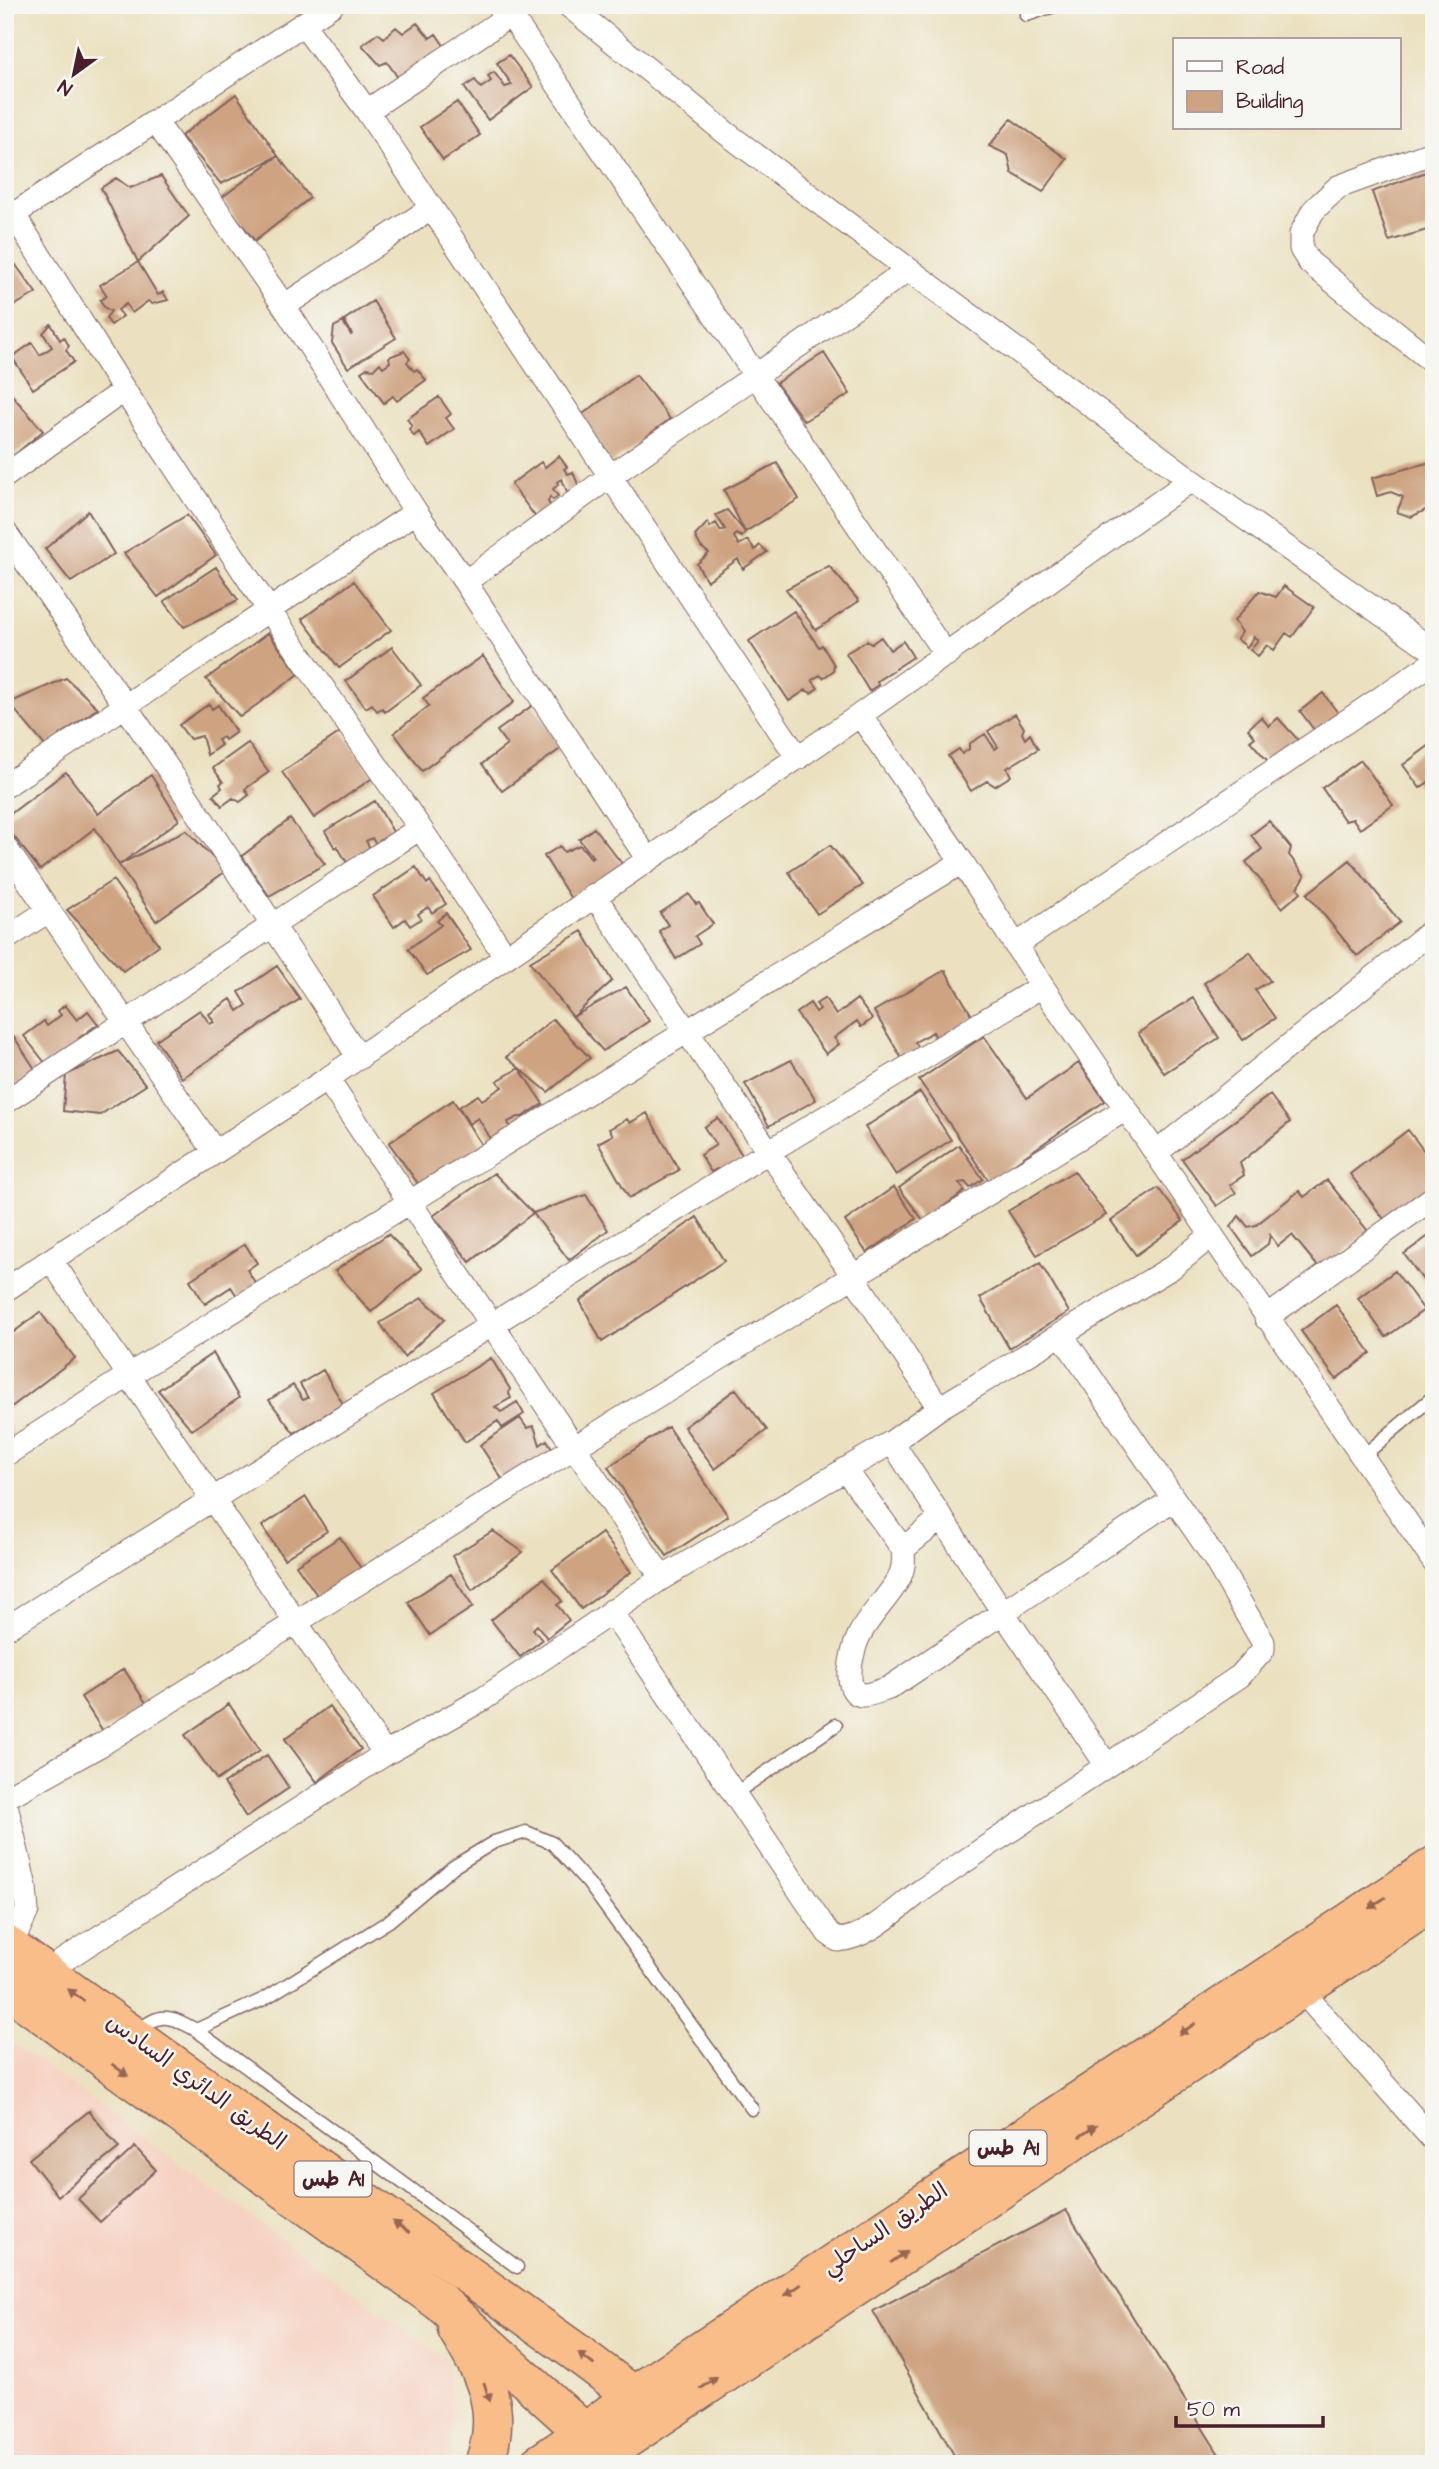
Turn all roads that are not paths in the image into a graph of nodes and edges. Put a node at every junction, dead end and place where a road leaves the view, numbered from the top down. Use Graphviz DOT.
graph roads {
  1 [pos="332,5"];
  2 [pos="568,5"];
  3 [pos="1057,5"];
  4 [pos="518,11"];
  5 [pos="1026,15"];
  6 [pos="303,24"];
  7 [pos="367,111"];
  8 [pos="156,122"];
  9 [pos="1434,152"];
  10 [pos="430,209"];
  11 [pos="9,217"];
  12 [pos="908,270"];
  13 [pos="284,306"];
  14 [pos="1434,363"];
  15 [pos="755,376"];
  16 [pos="124,390"];
  17 [pos="5,477"];
  18 [pos="609,477"];
  19 [pos="1191,480"];
  20 [pos="416,512"];
  21 [pos="5,532"];
  22 [pos="465,582"];
  23 [pos="269,610"];
  24 [pos="1434,651"];
  25 [pos="946,655"];
  26 [pos="1434,663"];
  27 [pos="125,704"];
  28 [pos="860,715"];
  29 [pos="798,758"];
  30 [pos="5,786"];
  31 [pos="420,828"];
  32 [pos="5,847"];
  33 [pos="647,858"];
  34 [pos="962,862"];
  35 [pos="594,895"];
  36 [pos="48,911"];
  37 [pos="273,924"];
  38 [pos="1434,929"];
  39 [pos="5,939"];
  40 [pos="1016,945"];
  41 [pos="506,957"];
  42 [pos="1042,986"];
  43 [pos="124,1024"];
  44 [pos="688,1032"];
  45 [pos="359,1058"];
  46 [pos="327,1079"];
  47 [pos="5,1102"];
  48 [pos="1126,1109"];
  49 [pos="215,1152"];
  50 [pos="768,1152"];
  51 [pos="1156,1153"];
  52 [pos="1434,1196"];
  53 [pos="408,1202"];
  54 [pos="1212,1235"];
  55 [pos="51,1260"];
  56 [pos="854,1277"];
  57 [pos="5,1290"];
  58 [pos="1266,1318"];
  59 [pos="491,1325"];
  60 [pos="1060,1334"];
  61 [pos="129,1375"];
  62 [pos="1434,1396"];
  63 [pos="939,1408"];
  64 [pos="892,1442"];
  65 [pos="575,1447"];
  66 [pos="5,1455"];
  67 [pos="1363,1456"];
  68 [pos="845,1469"];
  69 [pos="214,1499"];
  70 [pos="1174,1499"];
  71 [pos="941,1518"];
  72 [pos="903,1549"];
  73 [pos="1434,1562"];
  74 [pos="662,1578"];
  75 [pos="611,1611"];
  76 [pos="1004,1614"];
  77 [pos="295,1623"];
  78 [pos="5,1629"];
  79 [pos="836,1725"];
  80 [pos="385,1754"];
  81 [pos="1106,1765"];
  82 [pos="734,1794"];
  83 [pos="5,1799"];
  84 [pos="1434,1866"];
  85 [pos="1434,1900"];
  86 [pos="7,1945"];
  87 [pos="45,1972"];
  88 [pos="5,1987"];
  89 [pos="1300,1989"];
  90 [pos="196,2030"];
  91 [pos="132,2036"];
  92 [pos="752,2109"];
  93 [pos="1434,2141"];
  94 [pos="452,2264"];
  95 [pos="517,2267"];
  96 [pos="440,2302"];
  97 [pos="642,2415"];
  98 [pos="587,2449"];
  99 [pos="484,2464"];
  100 [pos="539,2464"];
  1 -- 6 [label="street"];
  2 -- 12 [label="street"];
  3 -- 5 [label="lane"];
  4 -- 7 [label="street"];
  4 -- 15 [label="street"];
  6 -- 7 [label="street"];
  6 -- 8 [label="street"];
  7 -- 10 [label="street"];
  8 -- 11 [label="street"];
  8 -- 13 [label="street"];
  9 -- 14 [label="street"];
  10 -- 13 [label="street"];
  10 -- 18 [label="street"];
  11 -- 16 [label="street"];
  12 -- 15 [label="street"];
  12 -- 19 [label="street"];
  13 -- 20 [label="street"];
  15 -- 18 [label="street"];
  15 -- 25 [label="street"];
  16 -- 17 [label="street"];
  16 -- 23 [label="street"];
  18 -- 22 [label="street"];
  18 -- 29 [label="street"];
  19 -- 24 [label="street"];
  19 -- 25 [label="street"];
  20 -- 22 [label="street"];
  20 -- 23 [label="street"];
  21 -- 27 [label="street"];
  22 -- 33 [label="street"];
  23 -- 27 [label="street"];
  23 -- 31 [label="street"];
  25 -- 28 [label="street"];
  26 -- 40 [label="street"];
  27 -- 30 [label="street"];
  27 -- 37 [label="street"];
  28 -- 29 [label="street"];
  28 -- 34 [label="street"];
  29 -- 33 [label="street"];
  31 -- 37 [label="street"];
  31 -- 41 [label="street"];
  32 -- 36 [label="street"];
  33 -- 35 [label="street"];
  34 -- 40 [label="street"];
  34 -- 44 [label="street"];
  35 -- 41 [label="street"];
  35 -- 44 [label="street"];
  36 -- 39 [label="street"];
  36 -- 43 [label="street"];
  37 -- 43 [label="street"];
  37 -- 45 [label="street"];
  38 -- 51 [label="street"];
  40 -- 42 [label="street"];
  41 -- 45 [label="street"];
  42 -- 48 [label="street"];
  42 -- 50 [label="street"];
  43 -- 47 [label="street"];
  43 -- 49 [label="street"];
  44 -- 50 [label="street"];
  44 -- 53 [label="street"];
  45 -- 46 [label="street"];
  46 -- 49 [label="street"];
  46 -- 53 [label="street"];
  48 -- 51 [label="street"];
  48 -- 56 [label="street"];
  49 -- 55 [label="street"];
  50 -- 56 [label="street"];
  50 -- 59 [label="street"];
  51 -- 54 [label="street"];
  52 -- 58 [label="street"];
  53 -- 59 [label="street"];
  53 -- 61 [label="street"];
  54 -- 58 [label="street"];
  54 -- 60 [label="street"];
  55 -- 57 [label="street"];
  55 -- 61 [label="street"];
  56 -- 63 [label="street"];
  56 -- 65 [label="street"];
  58 -- 67 [label="street"];
  59 -- 65 [label="street"];
  59 -- 69 [label="street"];
  60 -- 63 [label="street"];
  60 -- 70 [label="street"];
  61 -- 66 [label="street"];
  61 -- 69 [label="street"];
  62 -- 67 [label="lane"];
  63 -- 64 [label="street"];
  64 -- 68 [label="street"];
  64 -- 71 [label="street"];
  65 -- 74 [label="street"];
  65 -- 77 [label="street"];
  67 -- 73 [label="street"];
  68 -- 72 [label="street"];
  68 -- 74 [label="street"];
  69 -- 77 [label="street"];
  69 -- 78 [label="street"];
  70 -- 76 [label="street"];
  70 -- 81 [label="street"];
  71 -- 72 [label="street"];
  71 -- 76 [label="street"];
  72 -- 76 [label="street"];
  74 -- 75 [label="street"];
  75 -- 80 [label="street"];
  75 -- 82 [label="street"];
  76 -- 81 [label="street"];
  77 -- 80 [label="street"];
  77 -- 83 [label="street"];
  79 -- 82 [label="lane"];
  80 -- 87 [label="street"];
  81 -- 82 [label="street"];
  83 -- 86 [label="street"];
  84 -- 97 [label="highway, الطريق الساحلي / طس A1, one-way"];
  85 -- 89 [label="highway, الطريق الساحلي / طس A1"];
  86 -- 87 [label="highway, الطريق الدائري السادس / طس A1"];
  91 -- 87 [label="highway, الطريق الدائري السادس / طس A1, one-way"];
  88 -- 96 [label="highway, الطريق الدائري السادس / طس A1, one-way"];
  89 -- 93 [label="street"];
  97 -- 89 [label="highway, الطريق الساحلي / طس A1, one-way"];
  90 -- 91 [label="lane"];
  90 -- 92 [label="lane"];
  90 -- 95 [label="lane"];
  94 -- 91 [label="highway, الطريق الدائري السادس / طس A1, one-way"];
  94 -- 96 [label="highway"];
  97 -- 94 [label="highway, الطريق الدائري السادس / طس A1, one-way"];
  96 -- 98 [label="highway, الطريق الدائري السادس / طس A1"];
  96 -- 99 [label="highway, one-way"];
  97 -- 98 [label="highway"];
  98 -- 100 [label="highway"];
}
